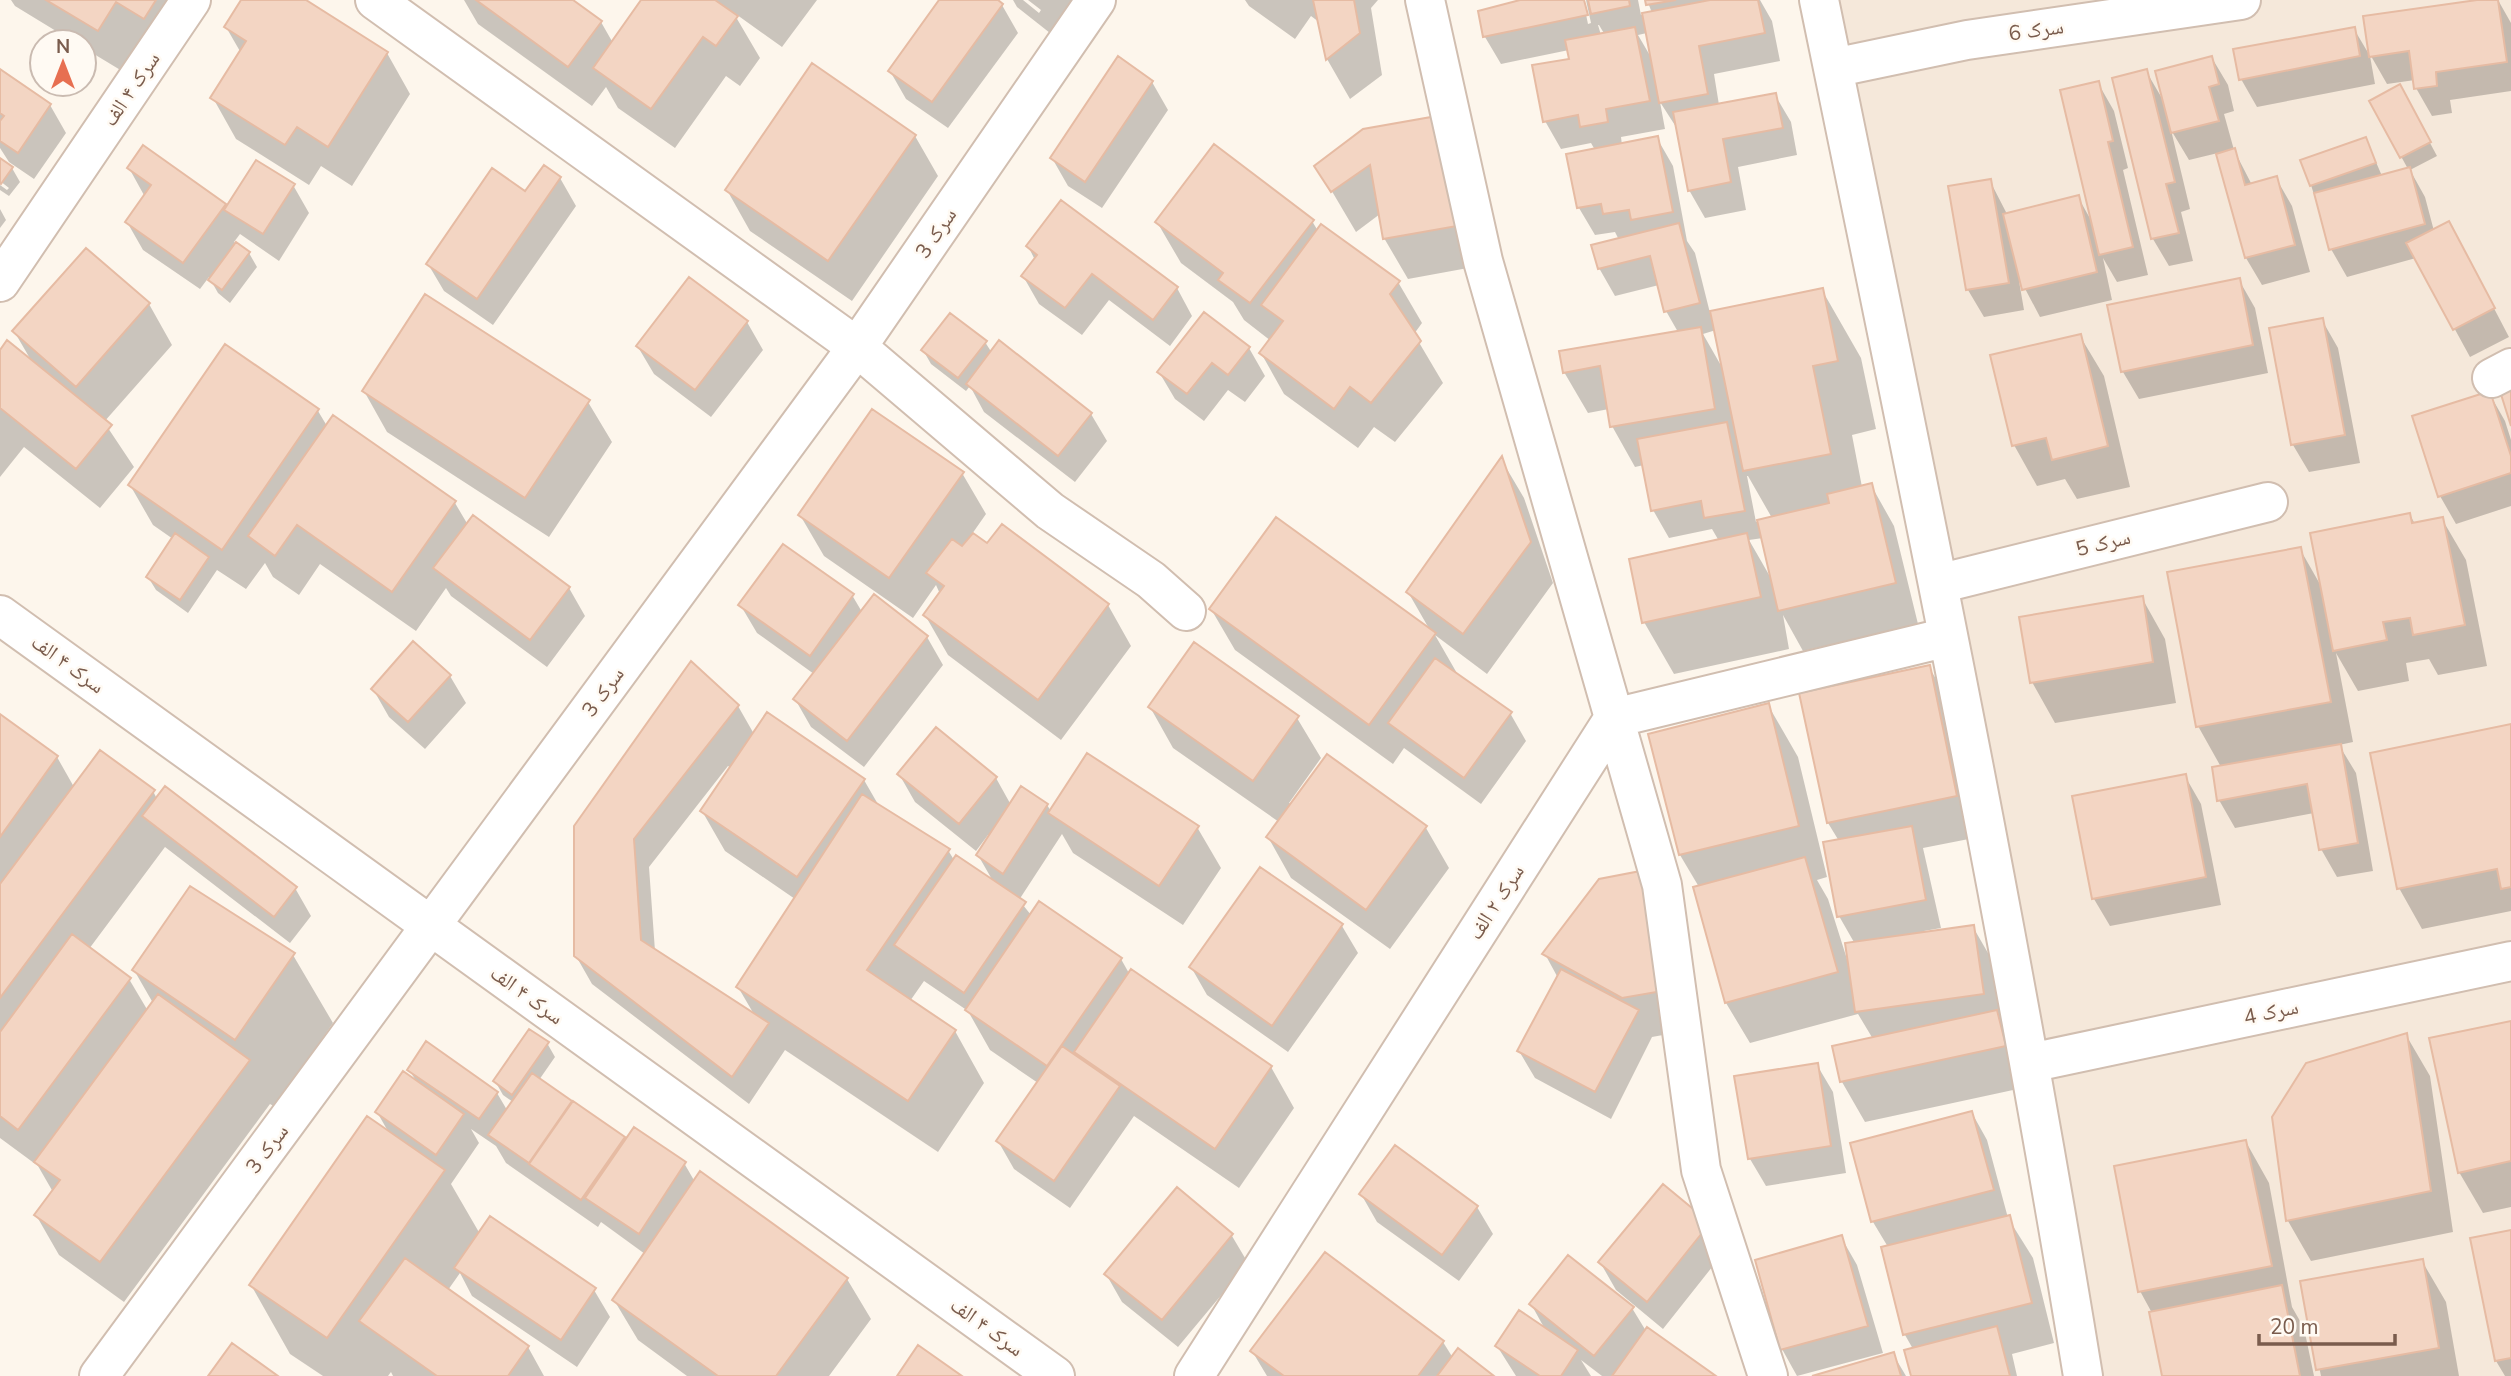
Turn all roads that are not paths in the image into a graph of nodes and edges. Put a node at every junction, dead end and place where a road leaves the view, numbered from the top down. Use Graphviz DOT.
graph roads {
  1 [pos="191,0"];
  2 [pos="374,0"];
  3 [pos="1096,0"];
  4 [pos="1426,0"];
  5 [pos="1819,0"];
  6 [pos="2241,0"];
  7 [pos="1833,68"];
  8 [pos="0,282"];
  9 [pos="857,347"];
  10 [pos="2268,502"];
  11 [pos="1938,584"];
  12 [pos="1186,611"];
  13 [pos="0,615"];
  14 [pos="1948,637"];
  15 [pos="1614,718"];
  16 [pos="431,926"];
  17 [pos="2511,961"];
  18 [pos="2030,1063"];
  19 [pos="99,1376"];
  20 [pos="1055,1376"];
  21 [pos="1194,1376"];
  22 [pos="1768,1376"];
  23 [pos="2083,1376"];
  1 -- 8 [label="street, سرک ۴ الف"];
  2 -- 9 [label="street"];
  3 -- 9 [label="street, سرک 3"];
  4 -- 15 [label="street"];
  5 -- 7 [label="street"];
  6 -- 7 [label="street, سرک 6"];
  7 -- 11 [label="street"];
  9 -- 12 [label="street"];
  9 -- 16 [label="street, سرک 3"];
  10 -- 11 [label="street, سرک 5"];
  11 -- 14 [label="street"];
  13 -- 16 [label="street, سرک ۴ الف"];
  14 -- 15 [label="street"];
  14 -- 18 [label="street"];
  15 -- 21 [label="street, سرک ۲ الف"];
  15 -- 22 [label="street"];
  16 -- 19 [label="street, سرک 3"];
  16 -- 20 [label="street, سرک ۴ الف"];
  17 -- 18 [label="street, سرک 4"];
  18 -- 23 [label="street"];
}
